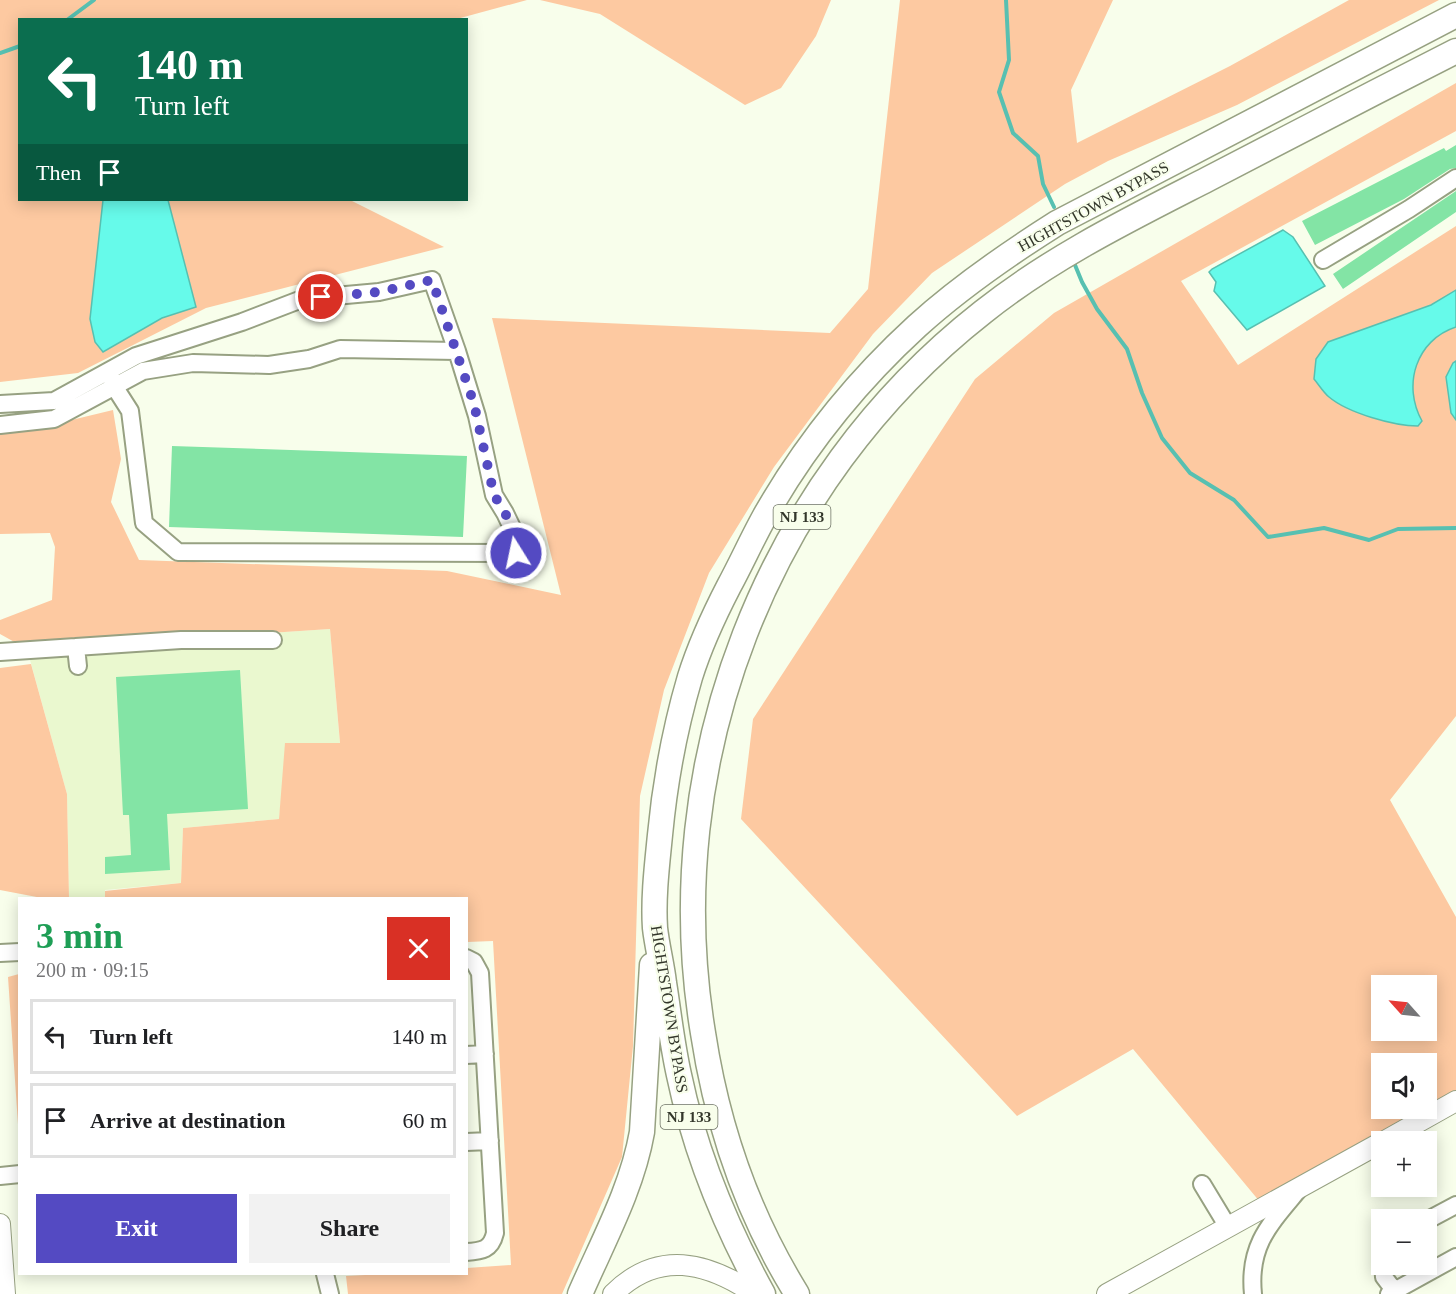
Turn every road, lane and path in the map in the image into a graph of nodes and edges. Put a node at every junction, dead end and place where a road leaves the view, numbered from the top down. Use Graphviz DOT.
graph roads {
  1 [pos="1456,15"];
  2 [pos="1456,51"];
  3 [pos="1456,178"];
  4 [pos="1323,260"];
  5 [pos="457,351"];
  6 [pos="111,379"];
  7 [pos="0,404"];
  8 [pos="0,425"];
  9 [pos="273,640"];
  10 [pos="76,647"];
  11 [pos="0,652"];
  12 [pos="78,666"];
  13 [pos="655,927"];
  14 [pos="18,952"];
  15 [pos="0,953"];
  16 [pos="468,959"];
  17 [pos="485,1054"];
  18 [pos="468,1055"];
  19 [pos="1456,1101"];
  20 [pos="1402,1131"];
  21 [pos="490,1141"];
  22 [pos="468,1142"];
  23 [pos="1371,1148"];
  24 [pos="18,1174"];
  25 [pos="0,1176"];
  26 [pos="1202,1185"];
  27 [pos="1301,1187"];
  28 [pos="1456,1205"];
  29 [pos="1437,1215"];
  30 [pos="0,1224"];
  31 [pos="1228,1227"];
  32 [pos="468,1252"];
  33 [pos="1456,1257"];
  34 [pos="325,1275"];
  35 [pos="1384,1275"];
  36 [pos="1393,1293"];
  37 [pos="5,1294"];
  38 [pos="330,1294"];
  39 [pos="580,1294"];
  40 [pos="613,1294"];
  41 [pos="755,1294"];
  42 [pos="763,1294"];
  43 [pos="797,1294"];
  44 [pos="1107,1294"];
  45 [pos="1253,1294"];
  1 -- 13 [label="highway, HIGHTSTOWN BYPASS / NJ 133"];
  2 -- 43 [label="highway, HIGHTSTOWN BYPASS / NJ 133"];
  3 -- 4 [label="street"];
  5 -- 6 [label="street"];
  5 -- 6 [label="street"];
  5 -- 6 [label="street"];
  6 -- 7 [label="street"];
  6 -- 8 [label="street"];
  9 -- 10 [label="street"];
  10 -- 11 [label="street"];
  10 -- 12 [label="street"];
  13 -- 39 [label="highway"];
  13 -- 42 [label="highway, HIGHTSTOWN BYPASS / NJ 133"];
  14 -- 15 [label="street"];
  16 -- 17 [label="street"];
  17 -- 18 [label="street"];
  17 -- 21 [label="street"];
  19 -- 20 [label="main road"];
  21 -- 22 [label="street"];
  21 -- 32 [label="street"];
  23 -- 27 [label="main road"];
  24 -- 25 [label="street"];
  26 -- 31 [label="street"];
  27 -- 31 [label="main road"];
  27 -- 45 [label="street"];
  28 -- 29 [label="street"];
  30 -- 37 [label="main road"];
  31 -- 44 [label="main road"];
  33 -- 36 [label="street"];
  34 -- 38 [label="street"];
  35 -- 36 [label="street"];
  40 -- 41 [label="main road"];
}
